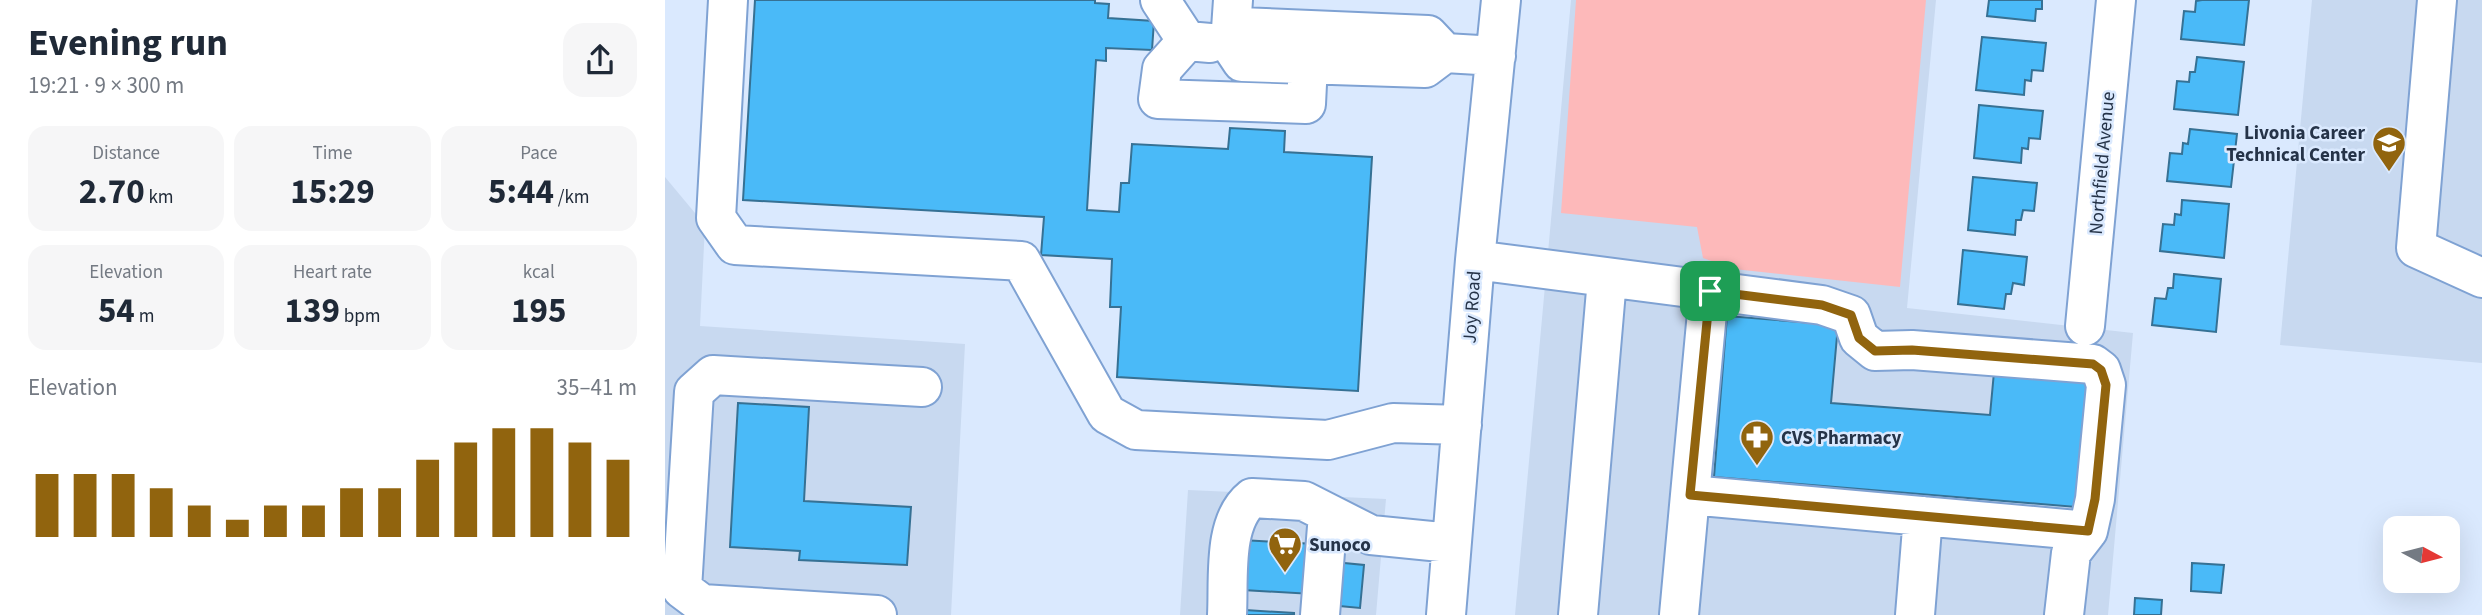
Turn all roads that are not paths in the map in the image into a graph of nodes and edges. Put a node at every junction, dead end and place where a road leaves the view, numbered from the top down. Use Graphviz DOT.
graph roads {
  1 [pos="728,0"];
  2 [pos="1160,0"];
  3 [pos="1233,0"];
  4 [pos="1501,0"];
  5 [pos="2116,0"];
  6 [pos="2437,0"];
  7 [pos="1311,31"];
  8 [pos="1187,41"];
  9 [pos="1230,44"];
  10 [pos="1496,56"];
  11 [pos="1475,260"];
  12 [pos="1607,278"];
  13 [pos="2482,278"];
  14 [pos="1710,291"];
  15 [pos="2085,326"];
  16 [pos="922,387"];
  17 [pos="1462,425"];
  18 [pos="1690,495"];
  19 [pos="1328,514"];
  20 [pos="1923,516"];
  21 [pos="2088,531"];
  22 [pos="1451,543"];
  23 [pos="702,610"];
  24 [pos="877,615"];
  25 [pos="1227,615"];
  26 [pos="1320,615"];
  27 [pos="1446,615"];
  28 [pos="1578,615"];
  29 [pos="1679,615"];
  30 [pos="1915,615"];
  31 [pos="2064,615"];
  1 -- 17 [label="street"];
  2 -- 8 [label="street"];
  3 -- 9 [label="street"];
  4 -- 10 [label="street, Joy Road"];
  5 -- 15 [label="street, Northfield Avenue"];
  6 -- 13 [label="street"];
  7 -- 8 [label="street"];
  7 -- 9 [label="street"];
  7 -- 10 [label="street"];
  8 -- 9 [label="street"];
  10 -- 11 [label="street, Joy Road"];
  11 -- 12 [label="street"];
  11 -- 17 [label="street, Joy Road"];
  12 -- 14 [label="street"];
  12 -- 28 [label="street"];
  14 -- 18 [label="street"];
  14 -- 21 [label="street"];
  16 -- 23 [label="street"];
  17 -- 22 [label="street, Joy Road"];
  18 -- 20 [label="street"];
  18 -- 29 [label="street"];
  19 -- 22 [label="street"];
  19 -- 25 [label="street"];
  19 -- 26 [label="street"];
  20 -- 21 [label="street"];
  20 -- 30 [label="street"];
  21 -- 31 [label="street"];
  22 -- 27 [label="street, Joy Road"];
  23 -- 24 [label="street"];
}
